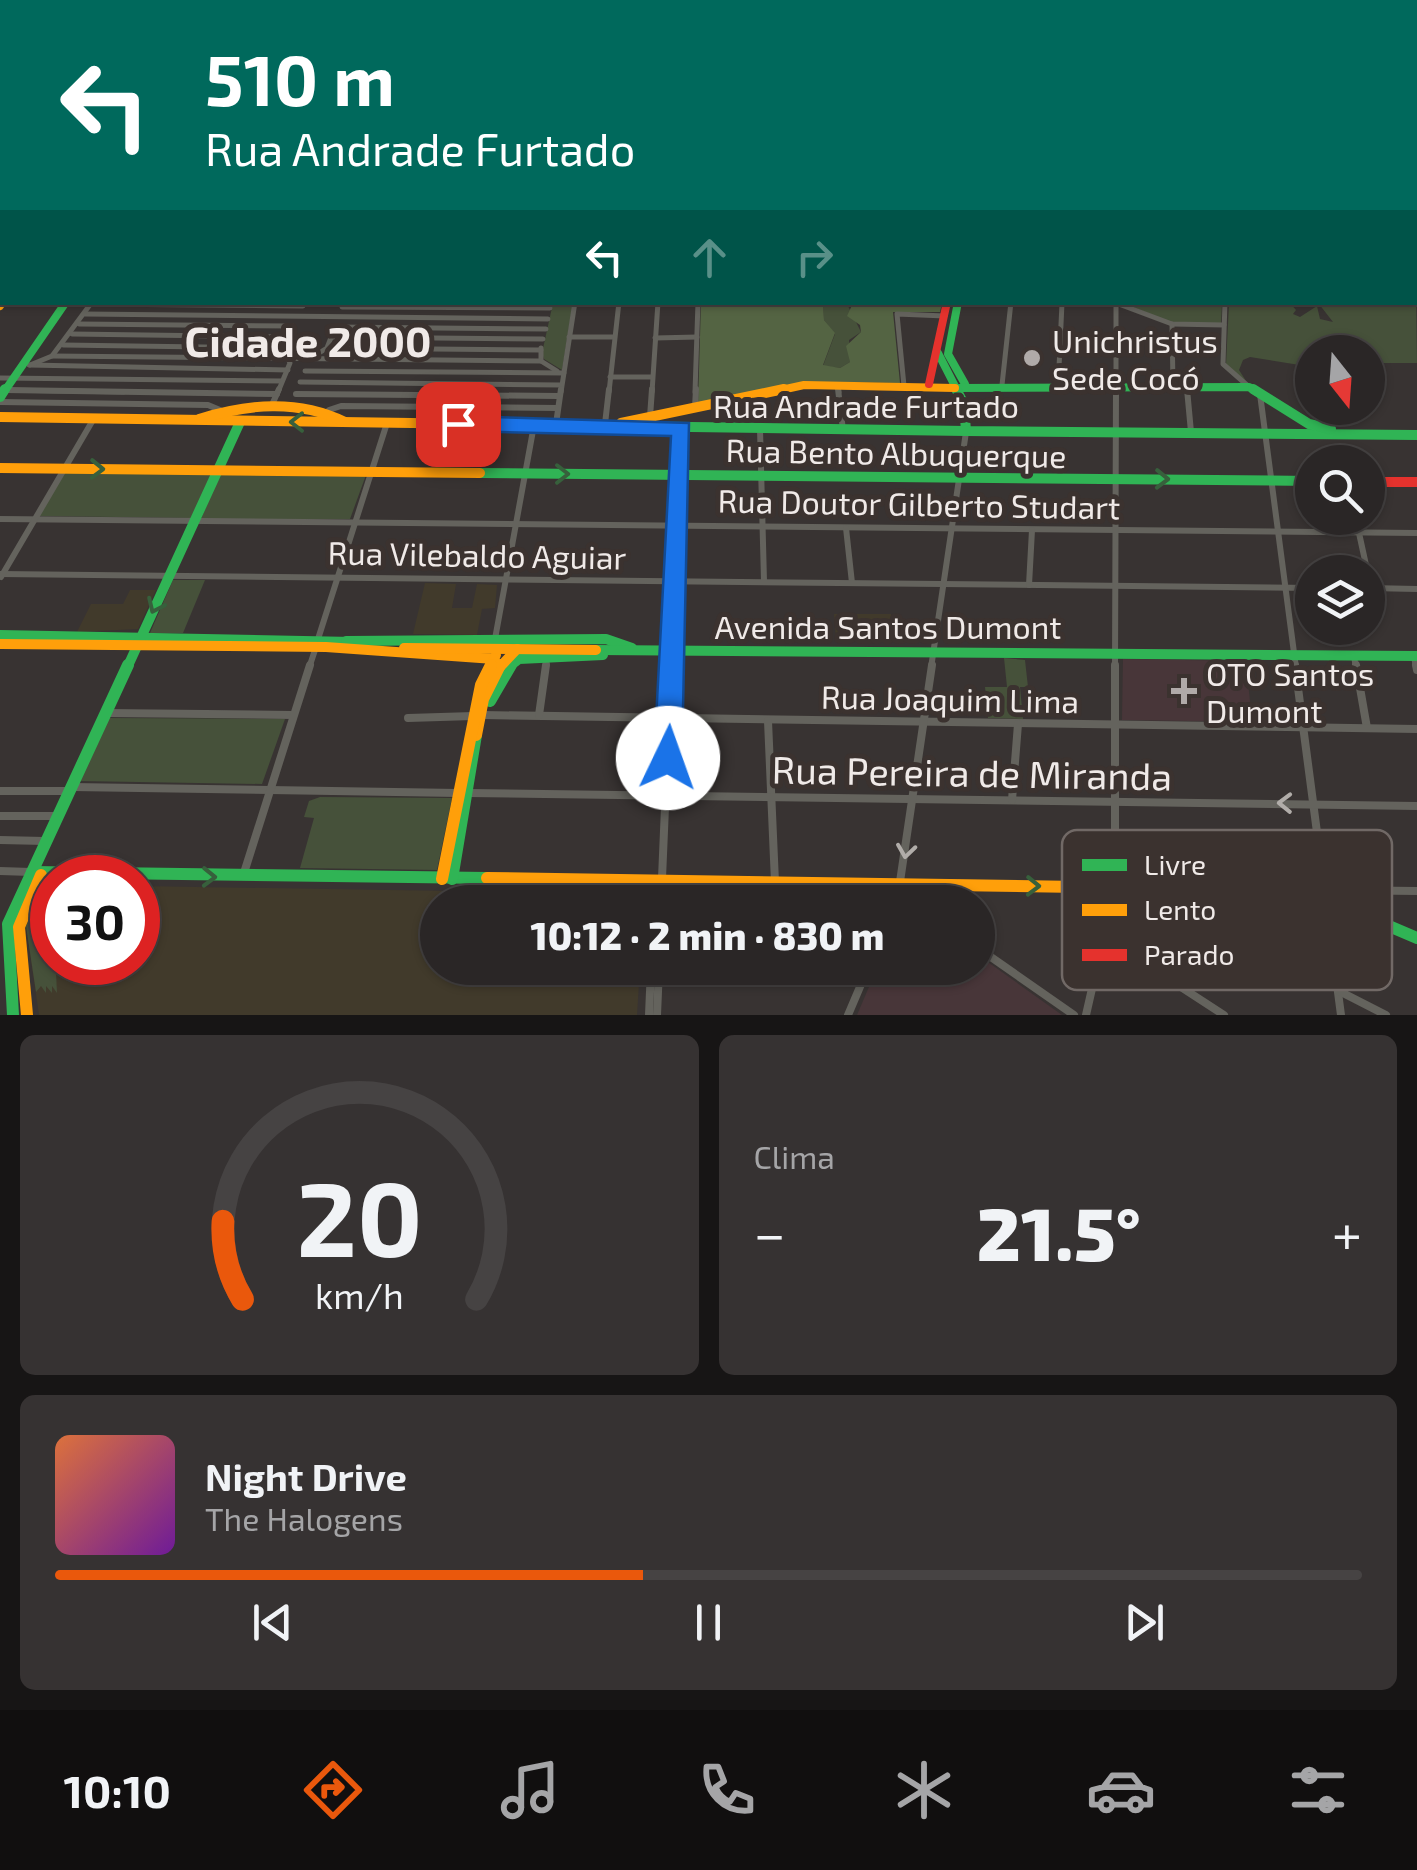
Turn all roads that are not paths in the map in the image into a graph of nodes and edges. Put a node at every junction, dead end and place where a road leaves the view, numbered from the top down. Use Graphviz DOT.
graph roads {
  1 [pos="62,305"];
  2 [pos="62,305"];
  3 [pos="90,305"];
  4 [pos="304,305"];
  5 [pos="342,305"];
  6 [pos="551,305"];
  7 [pos="574,305"];
  8 [pos="619,305"];
  9 [pos="658,305"];
  10 [pos="698,305"];
  11 [pos="947,305"];
  12 [pos="957,305"];
  13 [pos="1011,305"];
  14 [pos="1062,305"];
  15 [pos="1116,305"];
  16 [pos="1121,305"];
  17 [pos="1225,305"];
  18 [pos="85,314"];
  19 [pos="298,316"];
  20 [pos="338,316"];
  21 [pos="945,316"];
  22 [pos="548,318"];
  23 [pos="79,324"];
  24 [pos="1172,324"];
  25 [pos="1224,325"];
  26 [pos="293,326"];
  27 [pos="335,327"];
  28 [pos="546,329"];
  29 [pos="72,334"];
  30 [pos="288,337"];
  31 [pos="569,337"];
  32 [pos="614,337"];
  33 [pos="697,337"];
  34 [pos="331,338"];
  35 [pos="655,338"];
  36 [pos="543,339"];
  37 [pos="63,345"];
  38 [pos="283,348"];
  39 [pos="327,348"];
  40 [pos="541,350"];
  41 [pos="938,353"];
  42 [pos="52,356"];
  43 [pos="288,358"];
  44 [pos="310,358"];
  45 [pos="541,361"];
  46 [pos="26,364"];
  47 [pos="288,370"];
  48 [pos="305,370"];
  49 [pos="561,373"];
  50 [pos="610,377"];
  51 [pos="652,377"];
  52 [pos="282,381"];
  53 [pos="300,382"];
  54 [pos="562,384"];
  55 [pos="929,384"];
  56 [pos="838,385"];
  57 [pos="958,385"];
  58 [pos="1002,385"];
  59 [pos="904,386"];
  60 [pos="1173,386"];
  61 [pos="1058,387"];
  62 [pos="4,388"];
  63 [pos="1115,388"];
  64 [pos="1187,388"];
  65 [pos="1245,388"];
  66 [pos="277,394"];
  67 [pos="296,394"];
  68 [pos="1260,394"];
  69 [pos="560,396"];
  70 [pos="734,401"];
  71 [pos="270,408"];
  72 [pos="558,408"];
  73 [pos="695,408"];
  74 [pos="290,409"];
  75 [pos="220,410"];
  76 [pos="328,410"];
  77 [pos="1293,414"];
  78 [pos="709,415"];
  79 [pos="0,417"];
  80 [pos="651,419"];
  81 [pos="93,420"];
  82 [pos="196,421"];
  83 [pos="240,422"];
  84 [pos="345,422"];
  85 [pos="387,423"];
  86 [pos="544,424"];
  87 [pos="605,424"];
  88 [pos="682,428"];
  89 [pos="710,428"];
  90 [pos="760,429"];
  91 [pos="843,430"];
  92 [pos="966,431"];
  93 [pos="1115,432"];
  94 [pos="1191,432"];
  95 [pos="1265,434"];
  96 [pos="1314,434"];
  97 [pos="1416,435"];
  98 [pos="0,468"];
  99 [pos="64,468"];
  100 [pos="218,470"];
  101 [pos="370,472"];
  102 [pos="525,474"];
  103 [pos="680,475"];
  104 [pos="762,476"];
  105 [pos="960,478"];
  106 [pos="1114,479"];
  107 [pos="1271,481"];
  108 [pos="1295,481"];
  109 [pos="1385,482"];
  110 [pos="1417,482"];
  111 [pos="0,519"];
  112 [pos="34,519"];
  113 [pos="194,521"];
  114 [pos="356,522"];
  115 [pos="516,525"];
  116 [pos="678,526"];
  117 [pos="764,527"];
  118 [pos="846,528"];
  119 [pos="951,530"];
  120 [pos="1032,530"];
  121 [pos="1114,530"];
  122 [pos="1280,532"];
  123 [pos="1295,532"];
  124 [pos="1385,533"];
  125 [pos="1417,533"];
  126 [pos="1,576"];
  127 [pos="169,576"];
  128 [pos="338,578"];
  129 [pos="506,580"];
  130 [pos="675,582"];
  131 [pos="764,582"];
  132 [pos="852,583"];
  133 [pos="943,584"];
  134 [pos="1029,585"];
  135 [pos="1114,586"];
  136 [pos="1285,588"];
  137 [pos="1295,588"];
  138 [pos="1385,588"];
  139 [pos="1417,589"];
  140 [pos="0,635"];
  141 [pos="35,640"];
  142 [pos="497,640"];
  143 [pos="138,641"];
  144 [pos="344,641"];
  145 [pos="317,643"];
  146 [pos="0,644"];
  147 [pos="630,646"];
  148 [pos="672,649"];
  149 [pos="934,651"];
  150 [pos="1114,653"];
  151 [pos="1294,655"];
  152 [pos="547,656"];
  153 [pos="1354,656"];
  154 [pos="1416,656"];
  155 [pos="494,659"];
  156 [pos="1417,670"];
  157 [pos="105,713"];
  158 [pos="293,716"];
  159 [pos="478,716"];
  160 [pos="539,716"];
  161 [pos="408,718"];
  162 [pos="670,720"];
  163 [pos="768,721"];
  164 [pos="923,722"];
  165 [pos="1018,724"];
  166 [pos="1113,725"];
  167 [pos="1304,728"];
  168 [pos="1367,728"];
  169 [pos="1417,729"];
  170 [pos="476,735"];
  171 [pos="70,789"];
  172 [pos="270,791"];
  173 [pos="462,793"];
  174 [pos="1,794"];
  175 [pos="666,796"];
  176 [pos="772,796"];
  177 [pos="913,798"];
  178 [pos="1012,800"];
  179 [pos="1114,801"];
  180 [pos="1314,804"];
  181 [pos="1417,806"];
  182 [pos="0,816"];
  183 [pos="58,816"];
  184 [pos="1114,830"];
  185 [pos="1317,830"];
  186 [pos="0,840"];
  187 [pos="47,841"];
  188 [pos="43,855"];
  189 [pos="0,870"];
  190 [pos="30,872"];
  191 [pos="160,876"];
  192 [pos="242,878"];
  193 [pos="447,879"];
  194 [pos="662,880"];
  195 [pos="589,882"];
  196 [pos="775,882"];
  197 [pos="597,885"];
  198 [pos="662,885"];
  199 [pos="806,885"];
  200 [pos="901,885"];
  201 [pos="30,886"];
  202 [pos="1062,889"];
  203 [pos="995,891"];
  204 [pos="1392,891"];
  205 [pos="1417,891"];
  206 [pos="30,894"];
  207 [pos="1392,927"];
  208 [pos="1417,938"];
  209 [pos="995,960"];
  210 [pos="653,985"];
  211 [pos="656,985"];
  212 [pos="860,985"];
  213 [pos="1092,990"];
  214 [pos="1186,990"];
  215 [pos="1338,990"];
  216 [pos="13,1015"];
  217 [pos="27,1015"];
  218 [pos="649,1015"];
  219 [pos="657,1015"];
  220 [pos="848,1015"];
  221 [pos="1074,1015"];
  222 [pos="1086,1015"];
  223 [pos="1224,1015"];
  224 [pos="1341,1015"];
  225 [pos="1386,1015"];
  1 -- 46 [label="street"];
  2 -- 62 [label="street"];
  3 -- 18 [label="street"];
  4 -- 19 [label="street"];
  5 -- 20 [label="street"];
  6 -- 22 [label="street"];
  7 -- 31 [label="street"];
  8 -- 32 [label="street"];
  9 -- 35 [label="street"];
  10 -- 33 [label="street"];
  11 -- 21 [label="street"];
  12 -- 57 [label="street"];
  13 -- 58 [label="street"];
  14 -- 61 [label="street"];
  15 -- 63 [label="street"];
  16 -- 24 [label="street"];
  17 -- 25 [label="street"];
  18 -- 19 [label="street"];
  18 -- 23 [label="street"];
  19 -- 20 [label="street"];
  19 -- 26 [label="street"];
  20 -- 22 [label="street"];
  20 -- 27 [label="street"];
  21 -- 41 [label="street"];
  21 -- 59 [label="street"];
  22 -- 28 [label="street"];
  23 -- 26 [label="street"];
  23 -- 29 [label="street"];
  24 -- 25 [label="street"];
  24 -- 60 [label="street"];
  25 -- 65 [label="street"];
  26 -- 30 [label="street"];
  27 -- 28 [label="street"];
  27 -- 34 [label="street"];
  28 -- 36 [label="street"];
  29 -- 30 [label="street"];
  29 -- 37 [label="street"];
  30 -- 38 [label="street"];
  31 -- 32 [label="street"];
  31 -- 49 [label="street"];
  32 -- 50 [label="street"];
  33 -- 35 [label="street"];
  33 -- 73 [label="street"];
  34 -- 36 [label="street"];
  34 -- 39 [label="street"];
  35 -- 51 [label="street"];
  36 -- 40 [label="street"];
  37 -- 38 [label="street"];
  37 -- 42 [label="street"];
  38 -- 43 [label="street"];
  39 -- 40 [label="street"];
  39 -- 44 [label="street"];
  40 -- 45 [label="street"];
  41 -- 55 [label="street"];
  41 -- 57 [label="street"];
  42 -- 43 [label="street"];
  42 -- 46 [label="street"];
  43 -- 44 [label="street"];
  43 -- 47 [label="street"];
  44 -- 45 [label="street"];
  44 -- 48 [label="street"];
  45 -- 49 [label="street"];
  46 -- 47 [label="street"];
  46 -- 62 [label="street"];
  47 -- 52 [label="street"];
  48 -- 49 [label="street"];
  48 -- 53 [label="street"];
  49 -- 54 [label="street"];
  50 -- 51 [label="street"];
  50 -- 87 [label="street"];
  51 -- 80 [label="street"];
  52 -- 62 [label="street"];
  52 -- 66 [label="street"];
  53 -- 54 [label="street"];
  53 -- 67 [label="street"];
  54 -- 69 [label="street"];
  55 -- 57 [label="street"];
  55 -- 59 [label="street"];
  56 -- 59 [label="street"];
  56 -- 70 [label="street"];
  56 -- 91 [label="street"];
  57 -- 58 [label="street"];
  57 -- 59 [label="street"];
  57 -- 61 [label="street"];
  57 -- 92 [label="street"];
  58 -- 61 [label="street"];
  60 -- 63 [label="street"];
  60 -- 64 [label="street"];
  61 -- 63 [label="street"];
  62 -- 66 [label="street"];
  62 -- 75 [label="street"];
  63 -- 64 [label="street"];
  63 -- 93 [label="street"];
  64 -- 65 [label="street"];
  64 -- 94 [label="street"];
  65 -- 68 [label="street"];
  65 -- 77 [label="street"];
  66 -- 71 [label="street"];
  67 -- 69 [label="street"];
  67 -- 74 [label="street"];
  68 -- 77 [label="street"];
  68 -- 95 [label="street"];
  69 -- 72 [label="street"];
  70 -- 73 [label="street"];
  70 -- 78 [label="street"];
  71 -- 74 [label="street"];
  71 -- 75 [label="street"];
  72 -- 76 [label="street"];
  72 -- 86 [label="street"];
  73 -- 80 [label="street"];
  74 -- 76 [label="street"];
  75 -- 82 [label="street, Rua Andrade Furtado"];
  76 -- 84 [label="street"];
  77 -- 96 [label="street"];
  77 -- 97 [label="street"];
  78 -- 80 [label="street"];
  78 -- 89 [label="street"];
  79 -- 81 [label="street, Rua Andrade Furtado"];
  80 -- 87 [label="street"];
  81 -- 82 [label="street, Rua Andrade Furtado"];
  81 -- 99 [label="street"];
  82 -- 83 [label="street, Rua Andrade Furtado"];
  84 -- 83 [label="street, Rua Andrade Furtado, one-way"];
  83 -- 100 [label="street"];
  84 -- 85 [label="street, Rua Andrade Furtado"];
  85 -- 86 [label="street, Rua Andrade Furtado"];
  85 -- 101 [label="street"];
  86 -- 87 [label="street"];
  86 -- 88 [label="street, Rua Andrade Furtado"];
  86 -- 102 [label="street"];
  88 -- 89 [label="street, Rua Andrade Furtado"];
  88 -- 103 [label="street"];
  89 -- 90 [label="street, Rua Andrade Furtado"];
  90 -- 91 [label="street, Rua Andrade Furtado"];
  90 -- 104 [label="street"];
  91 -- 92 [label="street, Rua Andrade Furtado"];
  92 -- 93 [label="street, Rua Andrade Furtado"];
  92 -- 105 [label="street"];
  93 -- 94 [label="street, Rua Andrade Furtado"];
  93 -- 106 [label="street"];
  94 -- 95 [label="street, Rua Andrade Furtado"];
  95 -- 96 [label="street, Rua Andrade Furtado"];
  95 -- 107 [label="street"];
  96 -- 97 [label="street, Rua Andrade Furtado"];
  98 -- 99 [label="street, Rua Bento Albuquerque"];
  99 -- 100 [label="street, Rua Bento Albuquerque, one-way"];
  99 -- 112 [label="street"];
  100 -- 101 [label="street, Rua Bento Albuquerque"];
  100 -- 113 [label="street"];
  101 -- 102 [label="street, Rua Bento Albuquerque"];
  101 -- 114 [label="street"];
  102 -- 103 [label="street, Rua Bento Albuquerque, one-way"];
  102 -- 115 [label="street"];
  103 -- 104 [label="street, Rua Bento Albuquerque"];
  103 -- 116 [label="street"];
  104 -- 105 [label="street, Rua Bento Albuquerque"];
  104 -- 117 [label="street"];
  105 -- 106 [label="street, Rua Bento Albuquerque"];
  105 -- 119 [label="street"];
  106 -- 107 [label="street, Rua Bento Albuquerque, one-way"];
  106 -- 121 [label="street"];
  107 -- 108 [label="street, Rua Bento Albuquerque"];
  107 -- 122 [label="street"];
  109 -- 110 [label="street"];
  111 -- 112 [label="street, Rua Doutor Gilberto Studart"];
  112 -- 113 [label="street, Rua Doutor Gilberto Studart"];
  112 -- 126 [label="street"];
  113 -- 114 [label="street, Rua Doutor Gilberto Studart"];
  113 -- 127 [label="street"];
  114 -- 115 [label="street, Rua Doutor Gilberto Studart"];
  114 -- 128 [label="street"];
  115 -- 116 [label="street, Rua Doutor Gilberto Studart"];
  115 -- 129 [label="street"];
  116 -- 117 [label="street, Rua Doutor Gilberto Studart"];
  116 -- 130 [label="street"];
  117 -- 118 [label="street, Rua Doutor Gilberto Studart"];
  117 -- 131 [label="street"];
  118 -- 119 [label="street, Rua Doutor Gilberto Studart"];
  118 -- 132 [label="street"];
  119 -- 120 [label="street, Rua Doutor Gilberto Studart"];
  119 -- 133 [label="street"];
  120 -- 121 [label="street, Rua Doutor Gilberto Studart"];
  120 -- 134 [label="street"];
  121 -- 122 [label="street, Rua Doutor Gilberto Studart"];
  121 -- 135 [label="street"];
  122 -- 123 [label="street, Rua Doutor Gilberto Studart"];
  122 -- 136 [label="street"];
  124 -- 125 [label="street, Rua Doutor Gilberto Studart"];
  126 -- 127 [label="street, Rua Vilebaldo Aguiar"];
  127 -- 128 [label="street, Rua Vilebaldo Aguiar"];
  127 -- 143 [label="street, one-way"];
  128 -- 129 [label="street, Rua Vilebaldo Aguiar"];
  128 -- 145 [label="street"];
  129 -- 130 [label="street, Rua Vilebaldo Aguiar"];
  129 -- 142 [label="street"];
  130 -- 131 [label="street, Rua Vilebaldo Aguiar"];
  130 -- 148 [label="street"];
  131 -- 132 [label="street, Rua Vilebaldo Aguiar"];
  132 -- 133 [label="street, Rua Vilebaldo Aguiar"];
  133 -- 134 [label="street, Rua Vilebaldo Aguiar"];
  133 -- 149 [label="street"];
  134 -- 135 [label="street, Rua Vilebaldo Aguiar"];
  135 -- 136 [label="street, Rua Vilebaldo Aguiar"];
  135 -- 150 [label="street"];
  136 -- 137 [label="street, Rua Vilebaldo Aguiar"];
  136 -- 151 [label="street"];
  138 -- 139 [label="street"];
  140 -- 141 [label="street, Avenida Santos Dumont"];
  141 -- 143 [label="street, Avenida Santos Dumont"];
  141 -- 146 [label="street, Avenida Santos Dumont"];
  142 -- 144 [label="street"];
  142 -- 147 [label="street"];
  142 -- 155 [label="street"];
  143 -- 145 [label="street, Avenida Santos Dumont"];
  143 -- 157 [label="street"];
  144 -- 145 [label="street, Avenida Santos Dumont"];
  144 -- 147 [label="street, Avenida Santos Dumont, bridge"];
  145 -- 155 [label="street, Avenida Santos Dumont"];
  145 -- 158 [label="street"];
  147 -- 148 [label="street, Avenida Santos Dumont"];
  147 -- 152 [label="street"];
  147 -- 170 [label="street"];
  148 -- 149 [label="street, Avenida Santos Dumont"];
  148 -- 162 [label="street"];
  149 -- 150 [label="street, Avenida Santos Dumont"];
  149 -- 164 [label="street"];
  150 -- 151 [label="street, Avenida Santos Dumont"];
  150 -- 166 [label="street"];
  151 -- 153 [label="street, Avenida Santos Dumont"];
  151 -- 167 [label="street"];
  152 -- 159 [label="street"];
  152 -- 160 [label="street"];
  153 -- 154 [label="street, Avenida Santos Dumont"];
  153 -- 168 [label="street"];
  154 -- 156 [label="street"];
  155 -- 159 [label="street"];
  157 -- 158 [label="street"];
  157 -- 171 [label="street"];
  158 -- 172 [label="street"];
  159 -- 160 [label="street, Rua Joaquim Lima"];
  159 -- 161 [label="street, Rua Joaquim Lima"];
  159 -- 170 [label="street"];
  159 -- 173 [label="street"];
  160 -- 162 [label="street, Rua Joaquim Lima"];
  162 -- 163 [label="street, Rua Joaquim Lima"];
  162 -- 175 [label="street"];
  163 -- 164 [label="street, Rua Joaquim Lima"];
  163 -- 176 [label="street"];
  164 -- 165 [label="street, Rua Joaquim Lima"];
  164 -- 177 [label="street"];
  165 -- 166 [label="street, Rua Joaquim Lima"];
  165 -- 178 [label="street"];
  166 -- 167 [label="street, Rua Joaquim Lima"];
  166 -- 179 [label="street"];
  167 -- 168 [label="street, Rua Joaquim Lima"];
  167 -- 180 [label="street"];
  168 -- 169 [label="street, Rua Joaquim Lima"];
  170 -- 173 [label="street"];
  171 -- 172 [label="street, Rua Pereira de Miranda"];
  171 -- 174 [label="street, Rua Pereira de Miranda"];
  171 -- 183 [label="street"];
  172 -- 173 [label="street, Rua Pereira de Miranda"];
  172 -- 192 [label="street"];
  173 -- 175 [label="street, Rua Pereira de Miranda"];
  173 -- 193 [label="street"];
  175 -- 176 [label="street, Rua Pereira de Miranda"];
  175 -- 194 [label="street"];
  176 -- 177 [label="street, Rua Pereira de Miranda"];
  176 -- 196 [label="street"];
  177 -- 178 [label="street, Rua Pereira de Miranda"];
  177 -- 200 [label="street, one-way"];
  178 -- 179 [label="street, Rua Pereira de Miranda"];
  180 -- 179 [label="street, Rua Pereira de Miranda, one-way"];
  179 -- 184 [label="street"];
  180 -- 181 [label="street, Rua Pereira de Miranda"];
  180 -- 185 [label="street"];
  182 -- 183 [label="street"];
  183 -- 187 [label="street"];
  186 -- 187 [label="street"];
  187 -- 188 [label="street"];
  189 -- 190 [label="street"];
  191 -- 192 [label="street, one-way"];
  192 -- 193 [label="street"];
  193 -- 195 [label="street"];
  194 -- 195 [label="street"];
  194 -- 196 [label="street"];
  194 -- 198 [label="street"];
  195 -- 197 [label="street"];
  196 -- 199 [label="street"];
  201 -- 216 [label="street"];
  203 -- 202 [label="street, one-way"];
  204 -- 205 [label="street"];
  206 -- 217 [label="street"];
  207 -- 208 [label="street"];
  209 -- 221 [label="street"];
  210 -- 218 [label="street"];
  211 -- 219 [label="street"];
  212 -- 220 [label="street"];
  213 -- 222 [label="street"];
  214 -- 223 [label="street"];
  215 -- 224 [label="street"];
  215 -- 225 [label="street"];
}
